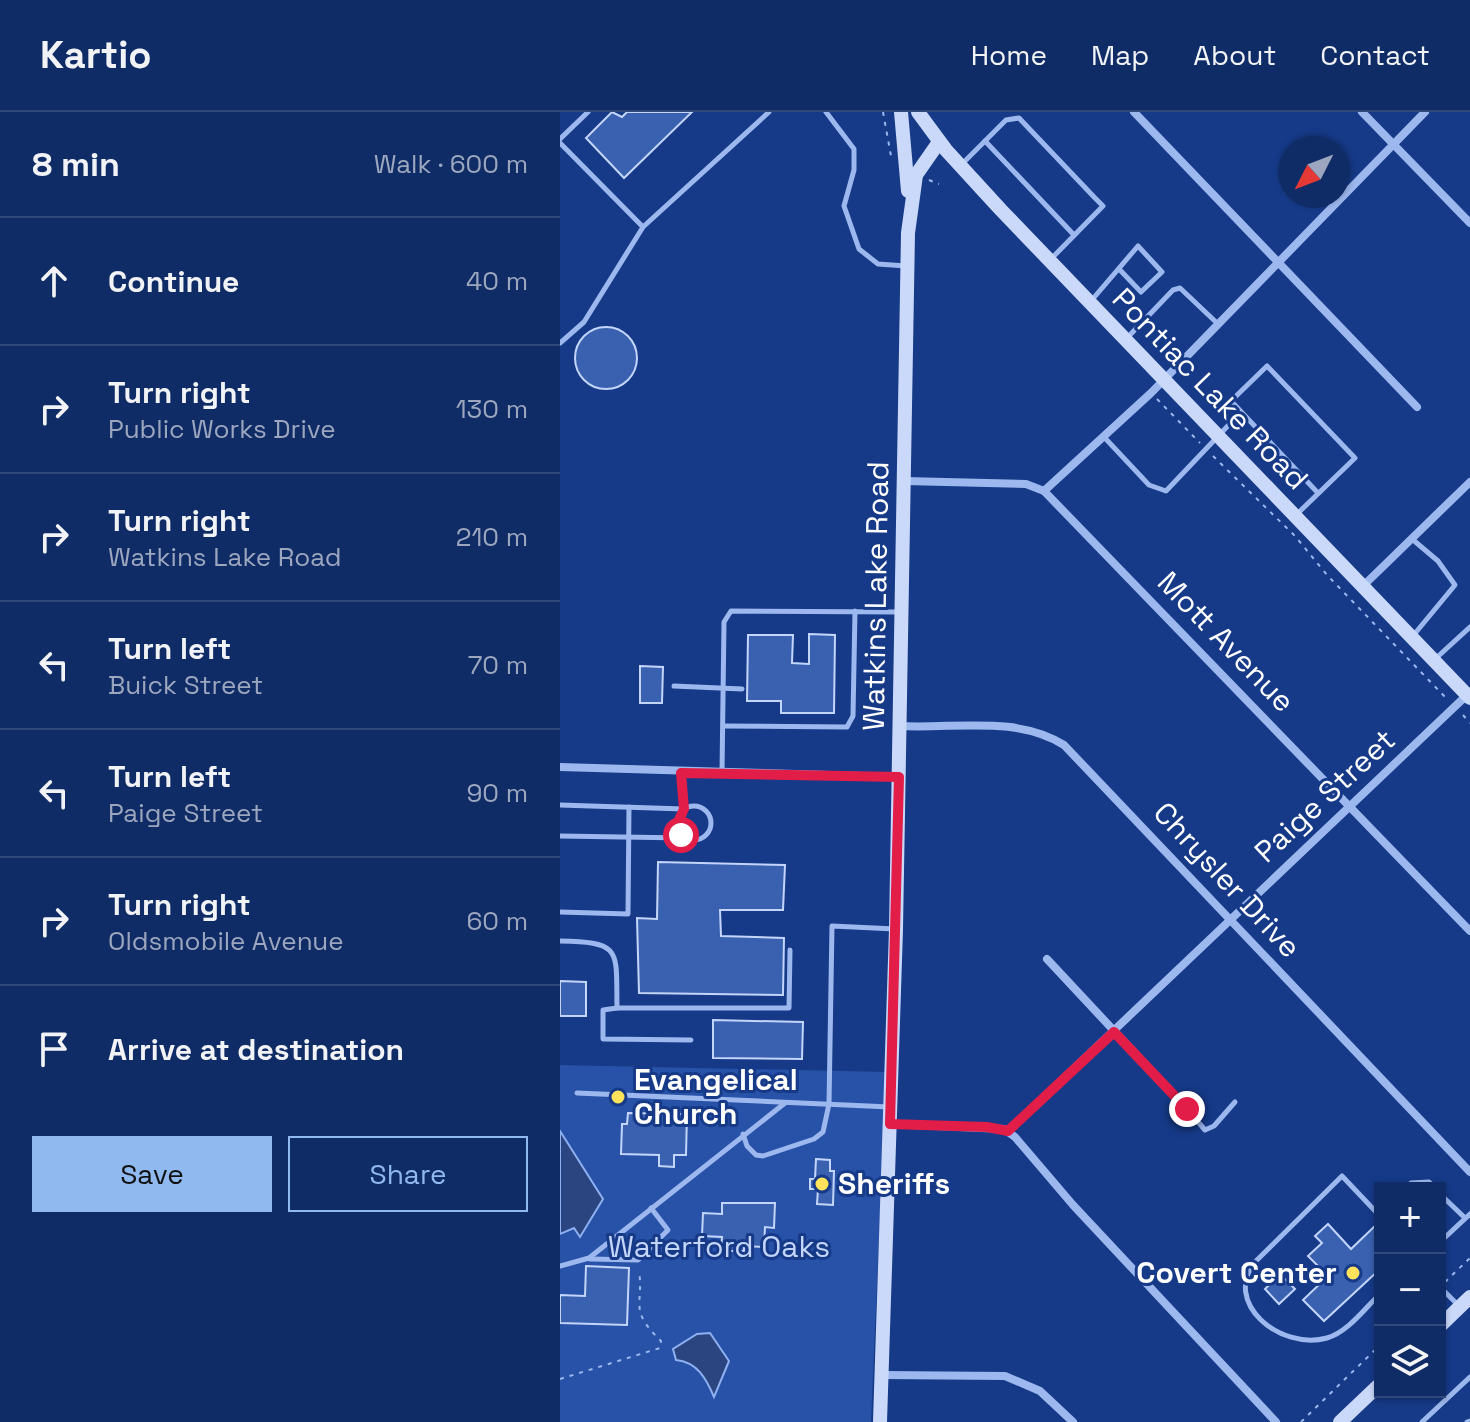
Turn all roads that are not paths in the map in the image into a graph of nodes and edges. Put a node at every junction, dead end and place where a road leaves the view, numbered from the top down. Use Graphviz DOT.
graph roads {
  1 [pos="588,112"];
  2 [pos="769,112"];
  3 [pos="826,112"];
  4 [pos="901,112"];
  5 [pos="918,112"];
  6 [pos="1134,112"];
  7 [pos="1362,112"];
  8 [pos="1425,112"];
  9 [pos="985,141"];
  10 [pos="939,142"];
  11 [pos="1392,144"];
  12 [pos="561,145"];
  13 [pos="960,166"];
  14 [pos="910,203"];
  15 [pos="1470,223"];
  16 [pos="643,227"];
  17 [pos="1074,235"];
  18 [pos="1050,260"];
  19 [pos="1279,261"];
  20 [pos="907,266"];
  21 [pos="1120,270"];
  22 [pos="1090,302"];
  23 [pos="1218,324"];
  24 [pos="1126,339"];
  25 [pos="560,343"];
  26 [pos="1164,379"];
  27 [pos="1417,407"];
  28 [pos="1241,412"];
  29 [pos="1218,435"];
  30 [pos="1104,437"];
  31 [pos="904,481"];
  32 [pos="1470,482"];
  33 [pos="1044,491"];
  34 [pos="1318,493"];
  35 [pos="1295,516"];
  36 [pos="1411,538"];
  37 [pos="1363,586"];
  38 [pos="855,611"];
  39 [pos="902,612"];
  40 [pos="1470,627"];
  41 [pos="1412,637"];
  42 [pos="1434,661"];
  43 [pos="674,686"];
  44 [pos="724,688"];
  45 [pos="742,689"];
  46 [pos="1468,697"];
  47 [pos="724,726"];
  48 [pos="900,726"];
  49 [pos="560,767"];
  50 [pos="681,773"];
  51 [pos="722,774"];
  52 [pos="899,777"];
  53 [pos="560,805"];
  54 [pos="1349,805"];
  55 [pos="629,807"];
  56 [pos="684,809"];
  57 [pos="560,836"];
  58 [pos="629,837"];
  59 [pos="685,838"];
  60 [pos="560,912"];
  61 [pos="1231,917"];
  62 [pos="896,929"];
  63 [pos="1470,931"];
  64 [pos="560,941"];
  65 [pos="790,950"];
  66 [pos="1047,959"];
  67 [pos="617,1008"];
  68 [pos="1114,1032"];
  69 [pos="691,1040"];
  70 [pos="577,1093"];
  71 [pos="786,1102"];
  72 [pos="1235,1102"];
  73 [pos="829,1104"];
  74 [pos="891,1107"];
  75 [pos="1187,1109"];
  76 [pos="890,1124"];
  77 [pos="1008,1131"];
  78 [pos="743,1134"];
  79 [pos="1470,1172"];
  80 [pos="1446,1199"];
  81 [pos="651,1208"];
  82 [pos="1374,1208"];
  83 [pos="1467,1216"];
  84 [pos="1446,1236"];
  85 [pos="589,1258"];
  86 [pos="560,1266"];
  87 [pos="1446,1291"];
  88 [pos="1374,1300"];
  89 [pos="1465,1302"];
  90 [pos="1446,1320"];
  91 [pos="882,1375"];
  92 [pos="1470,1377"];
  93 [pos="1458,1388"];
  94 [pos="1470,1388"];
  95 [pos="1374,1390"];
  96 [pos="880,1422"];
  97 [pos="1073,1422"];
  98 [pos="1276,1422"];
  99 [pos="1340,1422"];
  100 [pos="1422,1422"];
  1 -- 12 [label="lane"];
  2 -- 16 [label="lane"];
  3 -- 20 [label="lane"];
  4 -- 14 [label="street, Watkins Lake Road"];
  5 -- 10 [label="street, Pontiac Lake Road"];
  6 -- 19 [label="street"];
  7 -- 11 [label="street"];
  8 -- 11 [label="street"];
  9 -- 13 [label="lane"];
  9 -- 17 [label="lane"];
  9 -- 17 [label="lane"];
  10 -- 13 [label="street, Pontiac Lake Road"];
  10 -- 14 [label="street, Watkins Lake Road"];
  11 -- 15 [label="street"];
  11 -- 19 [label="street"];
  12 -- 16 [label="lane"];
  13 -- 18 [label="street, Pontiac Lake Road"];
  14 -- 20 [label="street, Watkins Lake Road"];
  16 -- 25 [label="lane"];
  17 -- 18 [label="lane"];
  18 -- 22 [label="street, Pontiac Lake Road"];
  19 -- 23 [label="street"];
  19 -- 27 [label="street"];
  20 -- 31 [label="street, Watkins Lake Road"];
  21 -- 21 [label="lane"];
  21 -- 22 [label="lane"];
  22 -- 24 [label="street, Pontiac Lake Road"];
  23 -- 24 [label="lane"];
  23 -- 26 [label="street"];
  24 -- 26 [label="street, Pontiac Lake Road"];
  26 -- 29 [label="street, Pontiac Lake Road"];
  26 -- 30 [label="street"];
  28 -- 29 [label="lane"];
  28 -- 34 [label="lane"];
  28 -- 34 [label="lane"];
  29 -- 30 [label="lane"];
  29 -- 35 [label="street, Pontiac Lake Road"];
  30 -- 33 [label="street"];
  31 -- 33 [label="street"];
  31 -- 39 [label="street, Watkins Lake Road"];
  32 -- 36 [label="street"];
  33 -- 54 [label="street, Mott Avenue"];
  34 -- 35 [label="lane"];
  35 -- 37 [label="street, Pontiac Lake Road"];
  36 -- 37 [label="street"];
  36 -- 41 [label="lane"];
  37 -- 41 [label="street, Pontiac Lake Road"];
  38 -- 39 [label="lane"];
  38 -- 44 [label="lane"];
  38 -- 47 [label="lane"];
  39 -- 48 [label="street, Watkins Lake Road"];
  40 -- 42 [label="lane"];
  41 -- 42 [label="street, Pontiac Lake Road"];
  42 -- 46 [label="street, Pontiac Lake Road"];
  43 -- 44 [label="lane"];
  44 -- 45 [label="lane"];
  44 -- 47 [label="lane"];
  46 -- 54 [label="street, Paige Street"];
  47 -- 51 [label="lane"];
  48 -- 52 [label="street, Watkins Lake Road"];
  48 -- 61 [label="street, Chrysler Drive"];
  49 -- 50 [label="street"];
  50 -- 51 [label="street"];
  50 -- 56 [label="lane"];
  51 -- 52 [label="street"];
  52 -- 62 [label="street, Watkins Lake Road"];
  53 -- 55 [label="lane"];
  54 -- 61 [label="street, Paige Street"];
  54 -- 63 [label="street, Mott Avenue"];
  55 -- 56 [label="lane"];
  55 -- 58 [label="lane"];
  56 -- 59 [label="lane"];
  56 -- 59 [label="lane"];
  57 -- 58 [label="lane"];
  58 -- 59 [label="lane"];
  58 -- 60 [label="lane"];
  61 -- 68 [label="street, Paige Street"];
  61 -- 79 [label="street, Chrysler Drive"];
  62 -- 73 [label="lane"];
  62 -- 74 [label="street, Watkins Lake Road"];
  64 -- 67 [label="lane"];
  65 -- 67 [label="lane"];
  66 -- 68 [label="street"];
  67 -- 69 [label="lane"];
  68 -- 75 [label="street"];
  68 -- 77 [label="street, Paige Street"];
  70 -- 71 [label="lane"];
  71 -- 73 [label="lane"];
  71 -- 78 [label="lane"];
  72 -- 75 [label="lane"];
  73 -- 74 [label="lane"];
  73 -- 78 [label="lane"];
  74 -- 76 [label="street, Watkins Lake Road"];
  76 -- 77 [label="street"];
  76 -- 91 [label="street, Watkins Lake Road"];
  77 -- 98 [label="street"];
  78 -- 81 [label="lane"];
  80 -- 83 [label="lane"];
  81 -- 85 [label="lane"];
  81 -- 85 [label="lane"];
  82 -- 88 [label="lane"];
  83 -- 84 [label="lane"];
  85 -- 86 [label="lane"];
  87 -- 89 [label="lane"];
  89 -- 90 [label="street"];
  91 -- 96 [label="street, Watkins Lake Road"];
  91 -- 97 [label="street"];
  92 -- 93 [label="lane"];
  93 -- 94 [label="lane"];
  93 -- 100 [label="lane"];
  95 -- 99 [label="street"];
}
